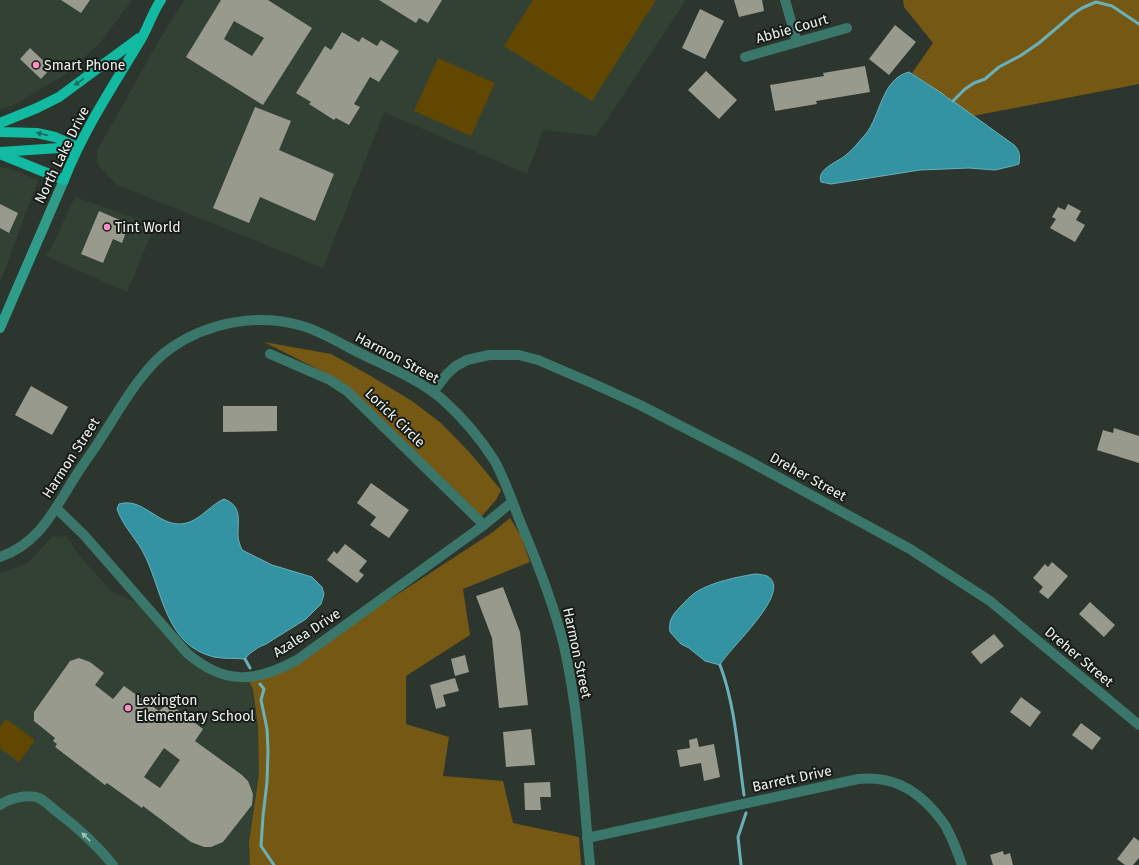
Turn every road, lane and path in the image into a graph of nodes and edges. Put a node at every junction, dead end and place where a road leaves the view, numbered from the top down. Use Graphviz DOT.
graph roads {
  1 [pos="161,0"];
  2 [pos="785,0"];
  3 [pos="847,28"];
  4 [pos="144,34"];
  5 [pos="797,42"];
  6 [pos="745,57"];
  7 [pos="0,123"];
  8 [pos="0,132"];
  9 [pos="78,147"];
  10 [pos="0,153"];
  11 [pos="64,180"];
  12 [pos="0,328"];
  13 [pos="270,354"];
  14 [pos="433,392"];
  15 [pos="512,502"];
  16 [pos="56,508"];
  17 [pos="484,525"];
  18 [pos="0,557"];
  19 [pos="1139,725"];
  20 [pos="0,805"];
  21 [pos="587,838"];
  22 [pos="960,864"];
  23 [pos="113,865"];
  24 [pos="590,865"];
  1 -- 4 [label="main road, North Lake Drive"];
  2 -- 5 [label="street"];
  3 -- 5 [label="street, Abbie Court"];
  4 -- 7 [label="main road, one-way"];
  4 -- 9 [label="main road, North Lake Drive"];
  5 -- 6 [label="street, Abbie Court"];
  9 -- 8 [label="main road, one-way"];
  9 -- 10 [label="main road"];
  9 -- 11 [label="main road, North Lake Drive"];
  10 -- 11 [label="main road"];
  11 -- 12 [label="main road, North Lake Drive"];
  13 -- 17 [label="street, Lorick Circle"];
  14 -- 15 [label="street, Harmon Street"];
  14 -- 16 [label="street, Harmon Street"];
  14 -- 19 [label="street, Dreher Street"];
  15 -- 17 [label="street, Azalea Drive"];
  15 -- 21 [label="street, Harmon Street"];
  16 -- 17 [label="street, Azalea Drive"];
  16 -- 18 [label="street, Harmon Street"];
  23 -- 20 [label="street, one-way"];
  21 -- 22 [label="street, Barrett Drive"];
  21 -- 24 [label="street, Harmon Street"];
}
